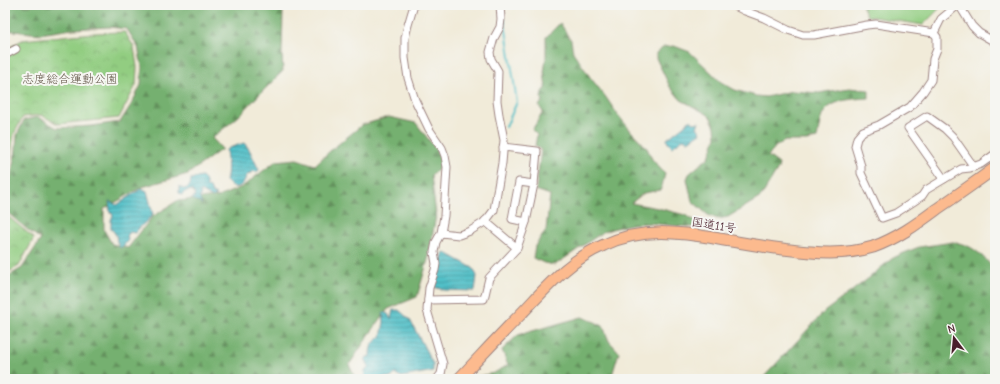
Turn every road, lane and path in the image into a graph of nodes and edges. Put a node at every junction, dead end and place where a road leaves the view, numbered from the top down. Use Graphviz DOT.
graph roads {
  1 [pos="414,5"];
  2 [pos="500,5"];
  3 [pos="733,5"];
  4 [pos="958,5"];
  5 [pos="934,33"];
  6 [pos="995,42"];
  7 [pos="16,49"];
  8 [pos="5,54"];
  9 [pos="503,147"];
  10 [pos="995,154"];
  11 [pos="974,167"];
  12 [pos="995,168"];
  13 [pos="944,179"];
  14 [pos="534,184"];
  15 [pos="485,221"];
  16 [pos="526,222"];
  17 [pos="441,232"];
  18 [pos="517,248"];
  19 [pos="428,300"];
  20 [pos="437,379"];
  21 [pos="459,379"];
  1 -- 17 [label="street"];
  2 -- 9 [label="street"];
  3 -- 5 [label="street"];
  4 -- 5 [label="street"];
  4 -- 6 [label="street"];
  5 -- 13 [label="street"];
  7 -- 8 [label="street"];
  9 -- 14 [label="street"];
  9 -- 15 [label="street"];
  10 -- 11 [label="street"];
  11 -- 13 [label="street"];
  11 -- 13 [label="street"];
  12 -- 21 [label="highway, 国道11号"];
  14 -- 16 [label="street"];
  14 -- 16 [label="street"];
  15 -- 17 [label="street"];
  15 -- 18 [label="street"];
  16 -- 18 [label="street"];
  17 -- 19 [label="street"];
  18 -- 19 [label="street"];
  19 -- 20 [label="street"];
}
